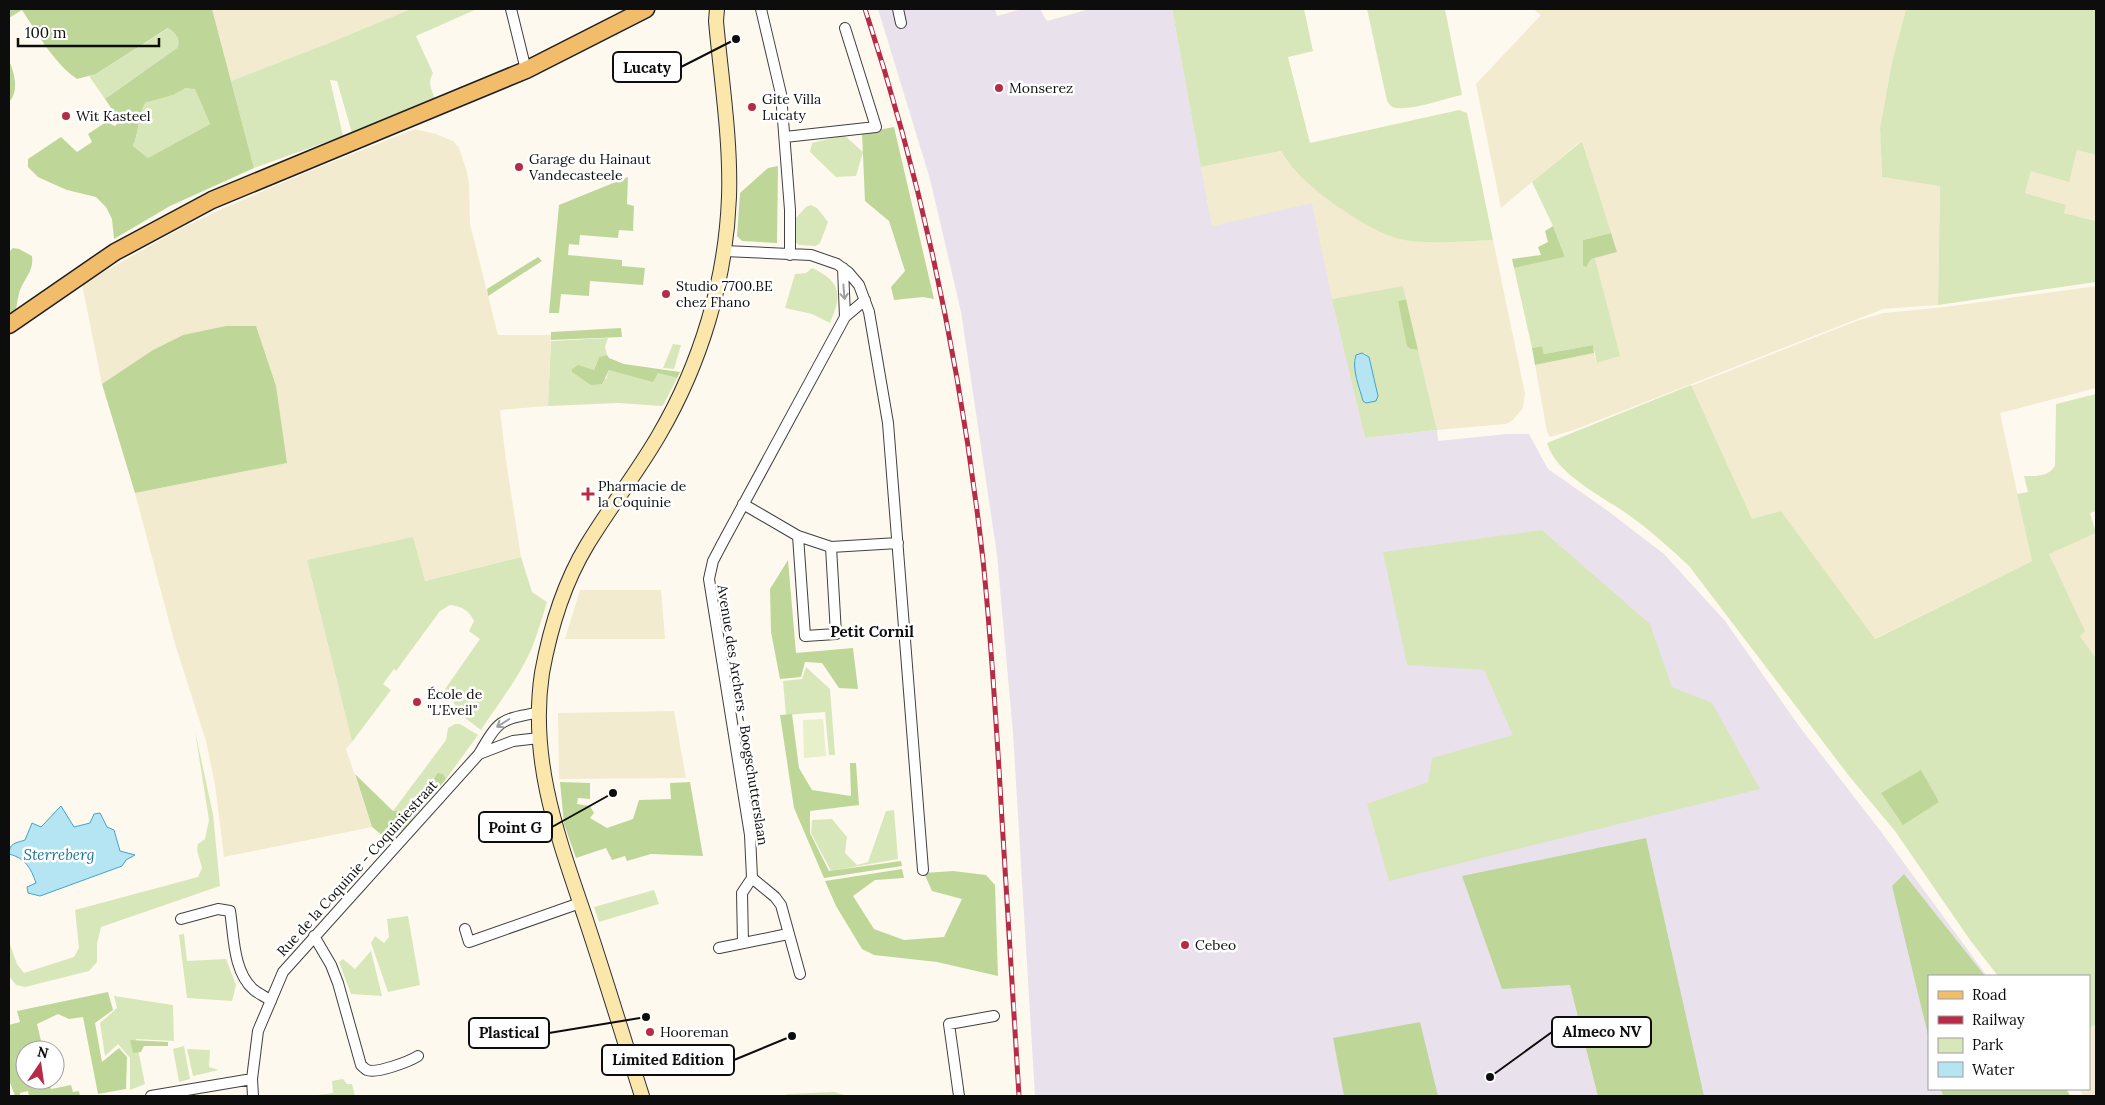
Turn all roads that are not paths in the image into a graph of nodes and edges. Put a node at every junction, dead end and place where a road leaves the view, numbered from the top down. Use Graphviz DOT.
graph roads {
  1 [pos="511,9"];
  2 [pos="761,9"];
  3 [pos="898,9"];
  4 [pos="641,12"];
  5 [pos="714,13"];
  6 [pos="901,23"];
  7 [pos="845,28"];
  8 [pos="526,70"];
  9 [pos="785,137"];
  10 [pos="724,252"];
  11 [pos="790,255"];
  12 [pos="843,268"];
  13 [pos="865,300"];
  14 [pos="845,317"];
  15 [pos="9,325"];
  16 [pos="743,504"];
  17 [pos="798,536"];
  18 [pos="898,543"];
  19 [pos="831,547"];
  20 [pos="540,712"];
  21 [pos="539,738"];
  22 [pos="479,754"];
  23 [pos="923,870"];
  24 [pos="752,878"];
  25 [pos="580,903"];
  26 [pos="181,919"];
  27 [pos="465,930"];
  28 [pos="788,934"];
  29 [pos="314,936"];
  30 [pos="743,943"];
  31 [pos="719,948"];
  32 [pos="800,974"];
  33 [pos="271,1001"];
  34 [pos="994,1016"];
  35 [pos="418,1056"];
  36 [pos="252,1079"];
  37 [pos="151,1096"];
  38 [pos="253,1096"];
  39 [pos="642,1096"];
  40 [pos="959,1096"];
  1 -- 8 [label="street"];
  2 -- 9 [label="street"];
  3 -- 6 [label="street"];
  4 -- 8 [label="main road"];
  5 -- 10 [label="main road"];
  7 -- 9 [label="street"];
  8 -- 15 [label="main road"];
  9 -- 11 [label="street"];
  10 -- 11 [label="street"];
  10 -- 20 [label="main road"];
  11 -- 12 [label="street"];
  12 -- 13 [label="street"];
  12 -- 14 [label="street, one-way"];
  13 -- 14 [label="street, Avenue des Archers - Boogschutterslaan"];
  13 -- 18 [label="street"];
  14 -- 16 [label="street, Avenue des Archers - Boogschutterslaan"];
  16 -- 17 [label="street"];
  16 -- 24 [label="street, Avenue des Archers - Boogschutterslaan"];
  17 -- 19 [label="street"];
  17 -- 19 [label="street"];
  18 -- 19 [label="street"];
  18 -- 23 [label="street"];
  20 -- 21 [label="main road"];
  20 -- 22 [label="street, Rue de la Coquinie - Coquiniestraat, one-way"];
  21 -- 22 [label="street, Rue de la Coquinie - Coquiniestraat"];
  21 -- 25 [label="main road"];
  22 -- 29 [label="street, Rue de la Coquinie - Coquiniestraat"];
  24 -- 28 [label="street"];
  24 -- 30 [label="street, Avenue des Archers - Boogschutterslaan"];
  25 -- 27 [label="street"];
  25 -- 39 [label="main road"];
  26 -- 33 [label="street"];
  28 -- 30 [label="street"];
  28 -- 32 [label="street"];
  29 -- 33 [label="street, Rue de la Coquinie - Coquiniestraat"];
  29 -- 35 [label="street"];
  30 -- 31 [label="street"];
  33 -- 36 [label="street, Rue de la Coquinie - Coquiniestraat"];
  34 -- 40 [label="street"];
  36 -- 37 [label="street"];
  36 -- 38 [label="street, Rue de la Coquinie - Coquiniestraat"];
}
